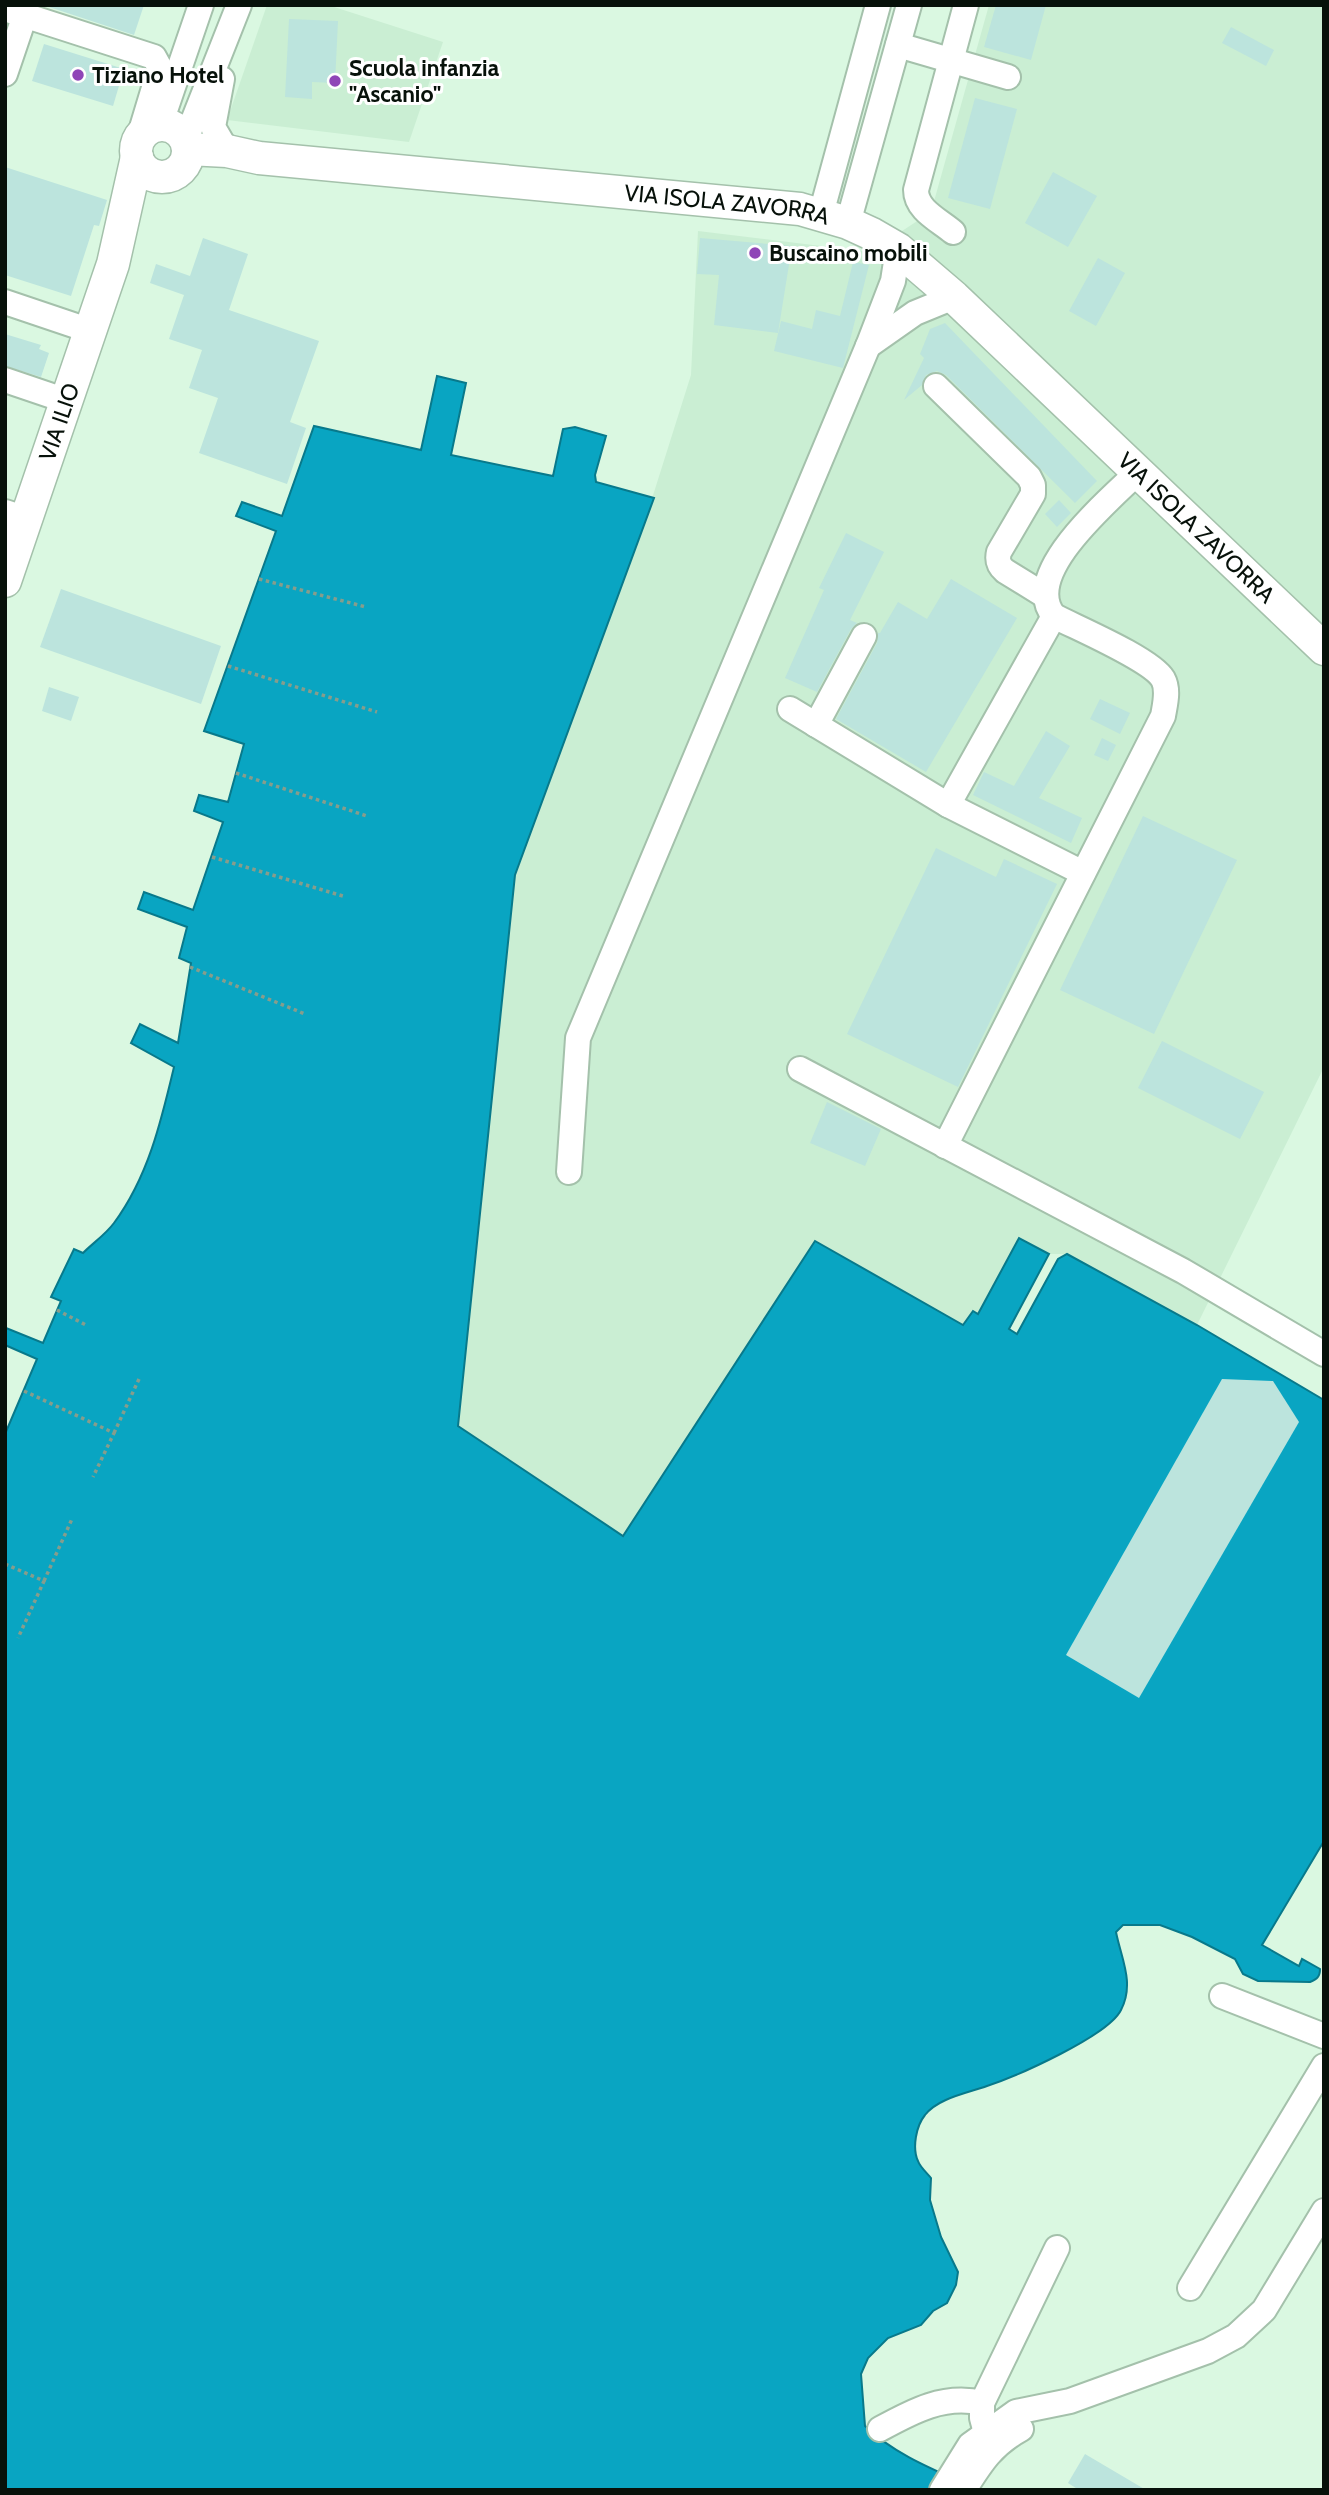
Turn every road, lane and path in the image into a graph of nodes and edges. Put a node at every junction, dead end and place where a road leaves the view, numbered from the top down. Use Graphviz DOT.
graph roads {
  1 [pos="201,5"];
  2 [pos="878,5"];
  3 [pos="909,5"];
  4 [pos="966,5"];
  5 [pos="15,12"];
  6 [pos="236,13"];
  7 [pos="898,46"];
  8 [pos="950,62"];
  9 [pos="5,74"];
  10 [pos="1008,76"];
  11 [pos="165,151"];
  12 [pos="227,151"];
  13 [pos="259,158"];
  14 [pos="834,218"];
  15 [pos="954,232"];
  16 [pos="898,249"];
  17 [pos="954,297"];
  18 [pos="5,302"];
  19 [pos="91,331"];
  20 [pos="868,345"];
  21 [pos="5,380"];
  22 [pos="936,386"];
  23 [pos="67,401"];
  24 [pos="1139,471"];
  25 [pos="16,516"];
  26 [pos="259,579"];
  27 [pos="5,581"];
  28 [pos="1049,606"];
  29 [pos="366,607"];
  30 [pos="864,636"];
  31 [pos="1324,649"];
  32 [pos="228,666"];
  33 [pos="790,709"];
  34 [pos="377,712"];
  35 [pos="816,726"];
  36 [pos="236,773"];
  37 [pos="948,805"];
  38 [pos="366,816"];
  39 [pos="212,857"];
  40 [pos="1083,873"];
  41 [pos="343,896"];
  42 [pos="190,967"];
  43 [pos="305,1014"];
  44 [pos="800,1069"];
  45 [pos="945,1146"];
  46 [pos="569,1172"];
  47 [pos="57,1310"];
  48 [pos="86,1325"];
  49 [pos="1324,1354"];
  50 [pos="139,1379"];
  51 [pos="24,1391"];
  52 [pos="114,1433"];
  53 [pos="93,1478"];
  54 [pos="72,1519"];
  55 [pos="5,1563"];
  56 [pos="44,1581"];
  57 [pos="18,1638"];
  58 [pos="1222,1996"];
  59 [pos="1324,2036"];
  60 [pos="1324,2066"];
  61 [pos="1324,2211"];
  62 [pos="1057,2248"];
  63 [pos="1190,2288"];
  64 [pos="1070,2401"];
  65 [pos="982,2403"];
  66 [pos="880,2429"];
  67 [pos="986,2433"];
  68 [pos="970,2463"];
  69 [pos="942,2490"];
  70 [pos="964,2490"];
  1 -- 11 [label="street"];
  2 -- 14 [label="street"];
  3 -- 7 [label="street"];
  4 -- 8 [label="street"];
  5 -- 9 [label="street"];
  5 -- 11 [label="street"];
  6 -- 11 [label="street"];
  6 -- 12 [label="street"];
  7 -- 8 [label="street"];
  7 -- 14 [label="street"];
  8 -- 10 [label="street"];
  8 -- 15 [label="street"];
  11 -- 12 [label="main road, VIA ISOLA ZAVORRA"];
  11 -- 13 [label="main road, VIA ISOLA ZAVORRA"];
  11 -- 19 [label="main road, VIA ILIO"];
  12 -- 13 [label="main road, VIA ISOLA ZAVORRA"];
  13 -- 14 [label="main road, VIA ISOLA ZAVORRA"];
  14 -- 16 [label="main road, VIA ISOLA ZAVORRA"];
  16 -- 17 [label="main road, VIA ISOLA ZAVORRA"];
  16 -- 20 [label="street"];
  17 -- 20 [label="street"];
  17 -- 24 [label="main road, VIA ISOLA ZAVORRA"];
  18 -- 19 [label="street"];
  19 -- 23 [label="main road, VIA ILIO"];
  20 -- 46 [label="street"];
  21 -- 23 [label="street"];
  22 -- 28 [label="street"];
  23 -- 25 [label="main road, VIA ILIO"];
  24 -- 28 [label="street"];
  24 -- 31 [label="main road, VIA ISOLA ZAVORRA"];
  25 -- 27 [label="main road, VIA ILIO"];
  26 -- 29 [label="path"];
  28 -- 37 [label="street"];
  28 -- 40 [label="street"];
  30 -- 35 [label="street"];
  32 -- 34 [label="path"];
  33 -- 35 [label="street"];
  35 -- 37 [label="street"];
  36 -- 38 [label="path"];
  37 -- 40 [label="street"];
  39 -- 41 [label="path"];
  40 -- 45 [label="street"];
  42 -- 43 [label="path"];
  44 -- 45 [label="street"];
  45 -- 49 [label="street"];
  47 -- 48 [label="path"];
  50 -- 52 [label="path"];
  51 -- 52 [label="path"];
  52 -- 53 [label="path"];
  54 -- 56 [label="path"];
  55 -- 56 [label="path"];
  56 -- 57 [label="path"];
  58 -- 59 [label="street"];
  60 -- 63 [label="street"];
  61 -- 64 [label="street"];
  62 -- 65 [label="street"];
  64 -- 67 [label="street"];
  64 -- 68 [label="street"];
  65 -- 66 [label="street"];
  65 -- 67 [label="street"];
  67 -- 68 [label="street"];
  68 -- 69 [label="street"];
  68 -- 70 [label="street"];
}
